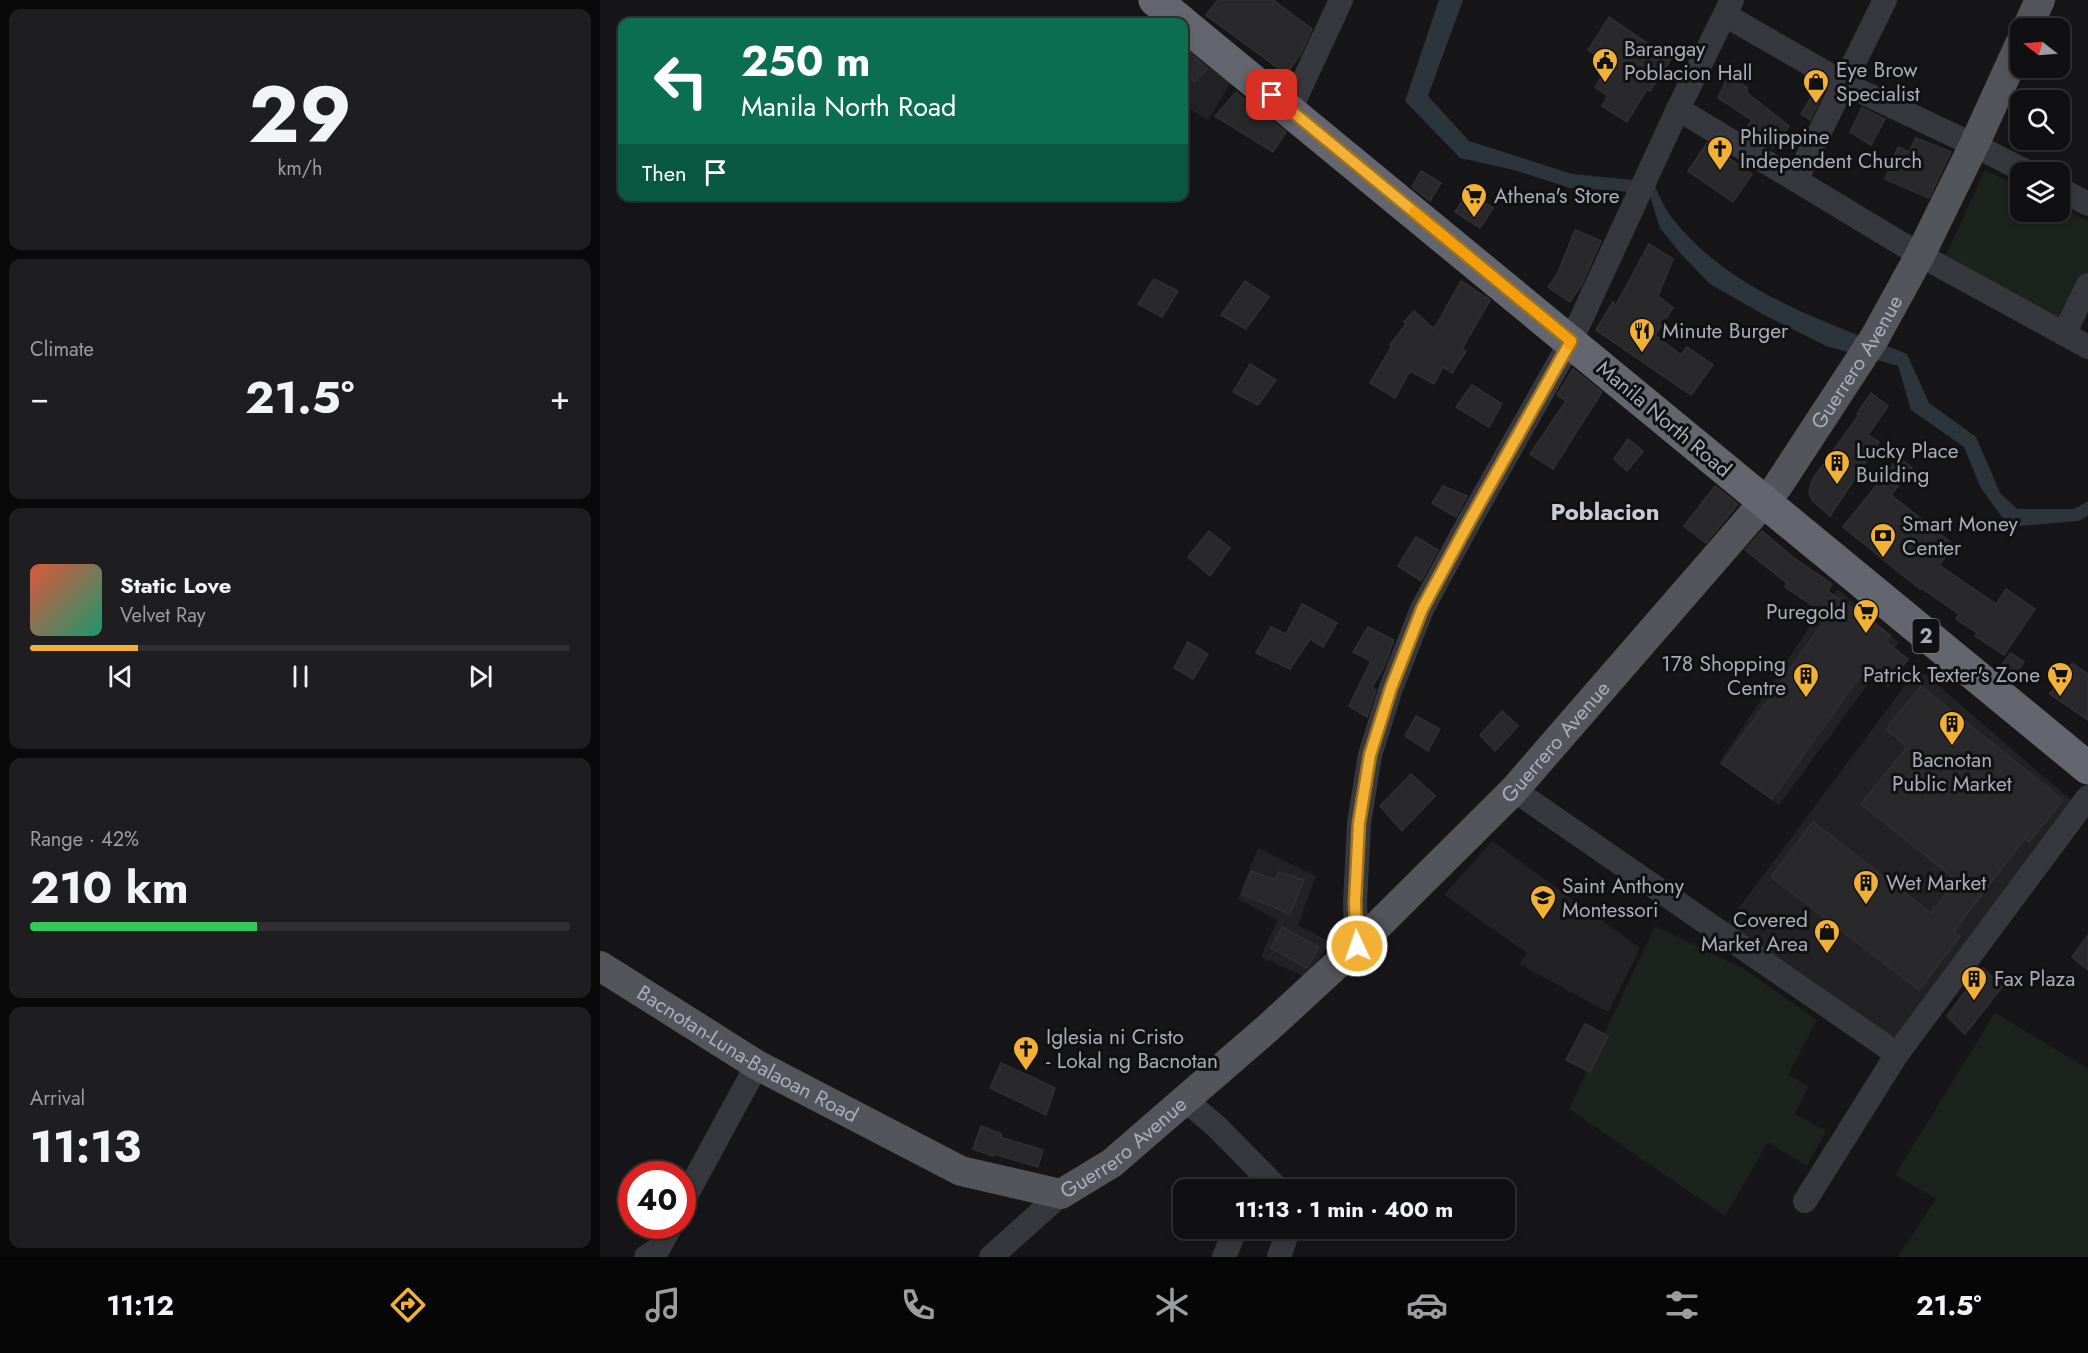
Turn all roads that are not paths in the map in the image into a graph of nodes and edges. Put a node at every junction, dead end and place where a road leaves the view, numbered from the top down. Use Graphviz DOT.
graph roads {
  1 [pos="1155,0"];
  2 [pos="1341,0"];
  3 [pos="1886,0"];
  4 [pos="2040,0"];
  5 [pos="1729,7"];
  6 [pos="1177,18"];
  7 [pos="2032,18"];
  8 [pos="1188,27"];
  9 [pos="2010,66"];
  10 [pos="1845,84"];
  11 [pos="1678,109"];
  12 [pos="1290,110"];
  13 [pos="1974,145"];
  14 [pos="2010,163"];
  15 [pos="1796,180"];
  16 [pos="2070,194"];
  17 [pos="2088,204"];
  18 [pos="1920,255"];
  19 [pos="2088,285"];
  20 [pos="2064,334"];
  21 [pos="1571,341"];
  22 [pos="2088,347"];
  23 [pos="1764,502"];
  24 [pos="2088,768"];
  25 [pos="1514,790"];
  26 [pos="2088,797"];
  27 [pos="1357,946"];
  28 [pos="600,966"];
  29 [pos="1897,1054"];
  30 [pos="757,1065"];
  31 [pos="1185,1100"];
  32 [pos="899,1139"];
  33 [pos="696,1177"];
  34 [pos="1254,1179"];
  35 [pos="1061,1194"];
  36 [pos="1805,1201"];
  37 [pos="664,1239"];
  38 [pos="1231,1239"];
  39 [pos="1285,1239"];
  40 [pos="646,1257"];
  41 [pos="991,1257"];
  42 [pos="1224,1257"];
  43 [pos="1279,1257"];
  1 -- 6 [label="highway, Manila North Road / 2"];
  2 -- 12 [label="street"];
  3 -- 10 [label="street"];
  4 -- 7 [label="main road"];
  5 -- 10 [label="street"];
  5 -- 11 [label="street"];
  8 -- 12 [label="highway, Manila North Road / 2"];
  9 -- 13 [label="main road, Guerrero Avenue"];
  10 -- 13 [label="street"];
  10 -- 15 [label="street"];
  11 -- 15 [label="street"];
  11 -- 21 [label="street"];
  12 -- 21 [label="highway, Manila North Road / 2"];
  13 -- 14 [label="street"];
  13 -- 18 [label="main road, Guerrero Avenue"];
  15 -- 18 [label="street"];
  16 -- 17 [label="street"];
  18 -- 20 [label="street"];
  18 -- 23 [label="main road, Guerrero Avenue"];
  19 -- 20 [label="street"];
  20 -- 22 [label="street"];
  21 -- 23 [label="highway, Manila North Road / 2"];
  21 -- 27 [label="street"];
  23 -- 24 [label="highway, Manila North Road / 2"];
  23 -- 25 [label="main road, Guerrero Avenue"];
  25 -- 27 [label="main road, Guerrero Avenue"];
  25 -- 29 [label="street"];
  26 -- 29 [label="street"];
  27 -- 31 [label="main road, Guerrero Avenue"];
  28 -- 30 [label="main road, Bacnotan-Luna-Balaoan Road"];
  29 -- 36 [label="street"];
  30 -- 32 [label="main road, Bacnotan-Luna-Balaoan Road"];
  30 -- 33 [label="street"];
  31 -- 34 [label="street"];
  31 -- 35 [label="main road, Guerrero Avenue"];
  32 -- 35 [label="main road, Guerrero Avenue"];
  35 -- 41 [label="street"];
  37 -- 40 [label="street"];
  38 -- 42 [label="street"];
  39 -- 43 [label="street"];
}
